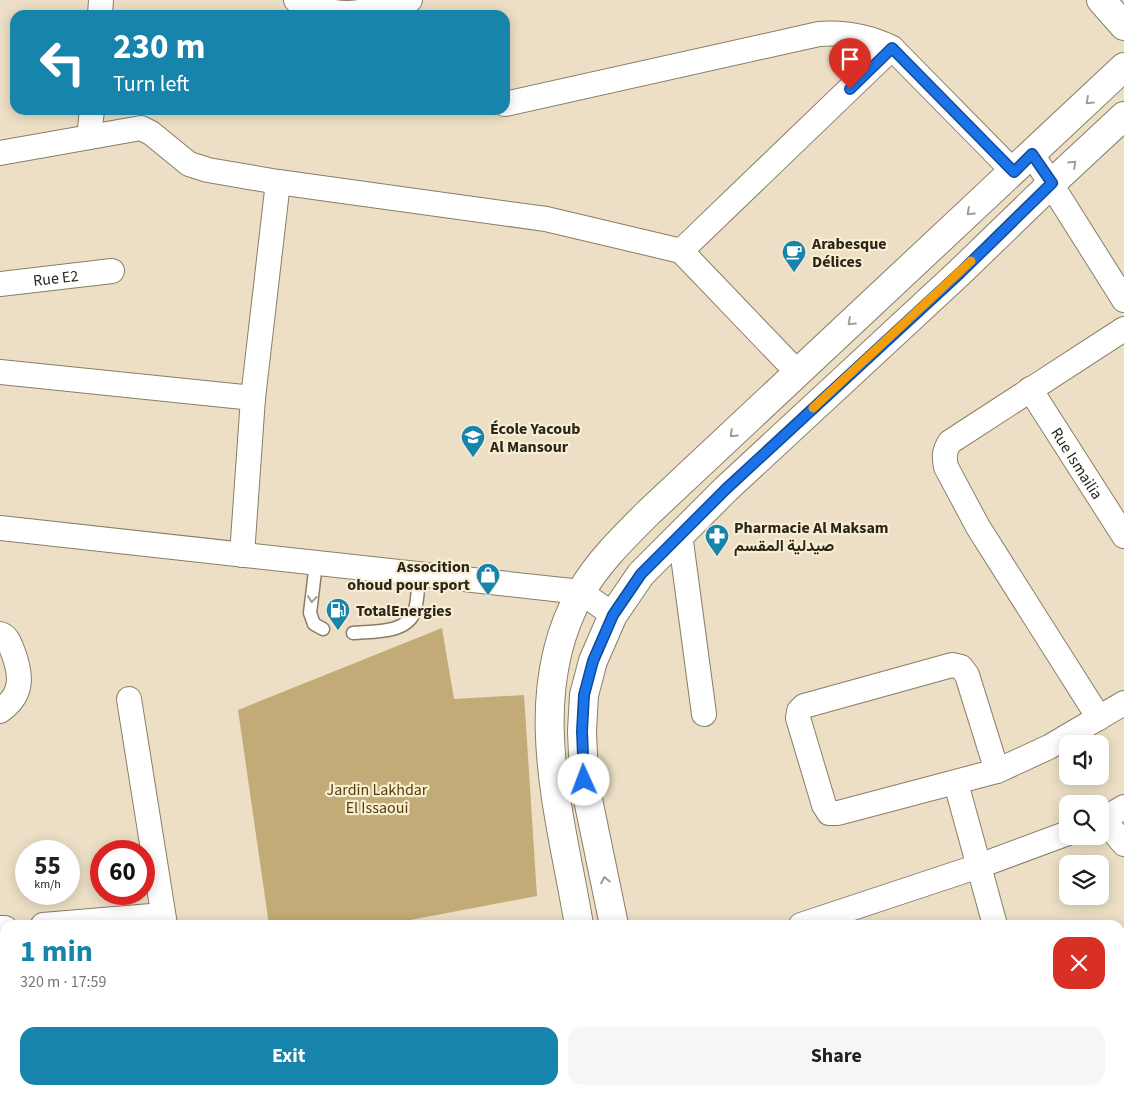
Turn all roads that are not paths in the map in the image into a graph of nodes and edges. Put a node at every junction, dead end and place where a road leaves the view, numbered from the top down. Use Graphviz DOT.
graph roads {
  1 [pos="296,0"];
  2 [pos="410,0"];
  3 [pos="1101,0"];
  4 [pos="327,10"];
  5 [pos="370,10"];
  6 [pos="1124,26"];
  7 [pos="892,48"];
  8 [pos="1124,67"];
  9 [pos="510,103"];
  10 [pos="91,115"];
  11 [pos="1124,116"];
  12 [pos="89,137"];
  13 [pos="0,153"];
  14 [pos="1023,163"];
  15 [pos="278,182"];
  16 [pos="1052,183"];
  17 [pos="681,251"];
  18 [pos="112,271"];
  19 [pos="0,284"];
  20 [pos="1124,300"];
  21 [pos="1124,328"];
  22 [pos="0,372"];
  23 [pos="797,372"];
  24 [pos="1030,389"];
  25 [pos="253,398"];
  26 [pos="0,528"];
  27 [pos="680,534"];
  28 [pos="1124,536"];
  29 [pos="242,555"];
  30 [pos="316,563"];
  31 [pos="419,574"];
  32 [pos="581,592"];
  33 [pos="613,615"];
  34 [pos="323,629"];
  35 [pos="352,633"];
  36 [pos="0,634"];
  37 [pos="129,699"];
  38 [pos="1124,702"];
  39 [pos="0,711"];
  40 [pos="704,714"];
  41 [pos="1099,718"];
  42 [pos="997,771"];
  43 [pos="956,782"];
  44 [pos="1124,807"];
  45 [pos="1109,816"];
  46 [pos="1109,828"];
  47 [pos="1059,836"];
  48 [pos="1124,844"];
  49 [pos="979,866"];
  50 [pos="164,920"];
  51 [pos="578,920"];
  52 [pos="613,920"];
  53 [pos="815,920"];
  54 [pos="994,920"];
  1 -- 4 [label="street"];
  2 -- 5 [label="street"];
  3 -- 6 [label="main road"];
  7 -- 9 [label="street"];
  7 -- 14 [label="street"];
  7 -- 17 [label="street"];
  8 -- 14 [label="main road, one-way"];
  10 -- 12 [label="street"];
  16 -- 11 [label="main road, one-way"];
  12 -- 13 [label="street"];
  12 -- 15 [label="street"];
  14 -- 16 [label="street"];
  14 -- 23 [label="main road, one-way"];
  15 -- 17 [label="street"];
  15 -- 25 [label="street"];
  16 -- 20 [label="street"];
  16 -- 27 [label="main road"];
  17 -- 23 [label="street"];
  18 -- 19 [label="street, Rue E2"];
  21 -- 24 [label="street"];
  22 -- 25 [label="street"];
  23 -- 32 [label="main road, one-way"];
  24 -- 28 [label="street, Rue Ismailia"];
  24 -- 41 [label="street"];
  25 -- 29 [label="street"];
  26 -- 29 [label="street"];
  27 -- 33 [label="main road"];
  27 -- 40 [label="street"];
  29 -- 30 [label="street"];
  30 -- 31 [label="street"];
  30 -- 34 [label="lane, one-way"];
  31 -- 32 [label="street"];
  31 -- 35 [label="lane"];
  32 -- 33 [label="street"];
  32 -- 51 [label="main road"];
  52 -- 33 [label="main road, one-way"];
  36 -- 39 [label="street"];
  37 -- 50 [label="street"];
  38 -- 41 [label="street"];
  41 -- 42 [label="street"];
  42 -- 43 [label="street"];
  42 -- 43 [label="street"];
  43 -- 49 [label="street"];
  44 -- 45 [label="street"];
  46 -- 48 [label="street"];
  47 -- 49 [label="street"];
  49 -- 53 [label="street"];
  49 -- 54 [label="street"];
}
